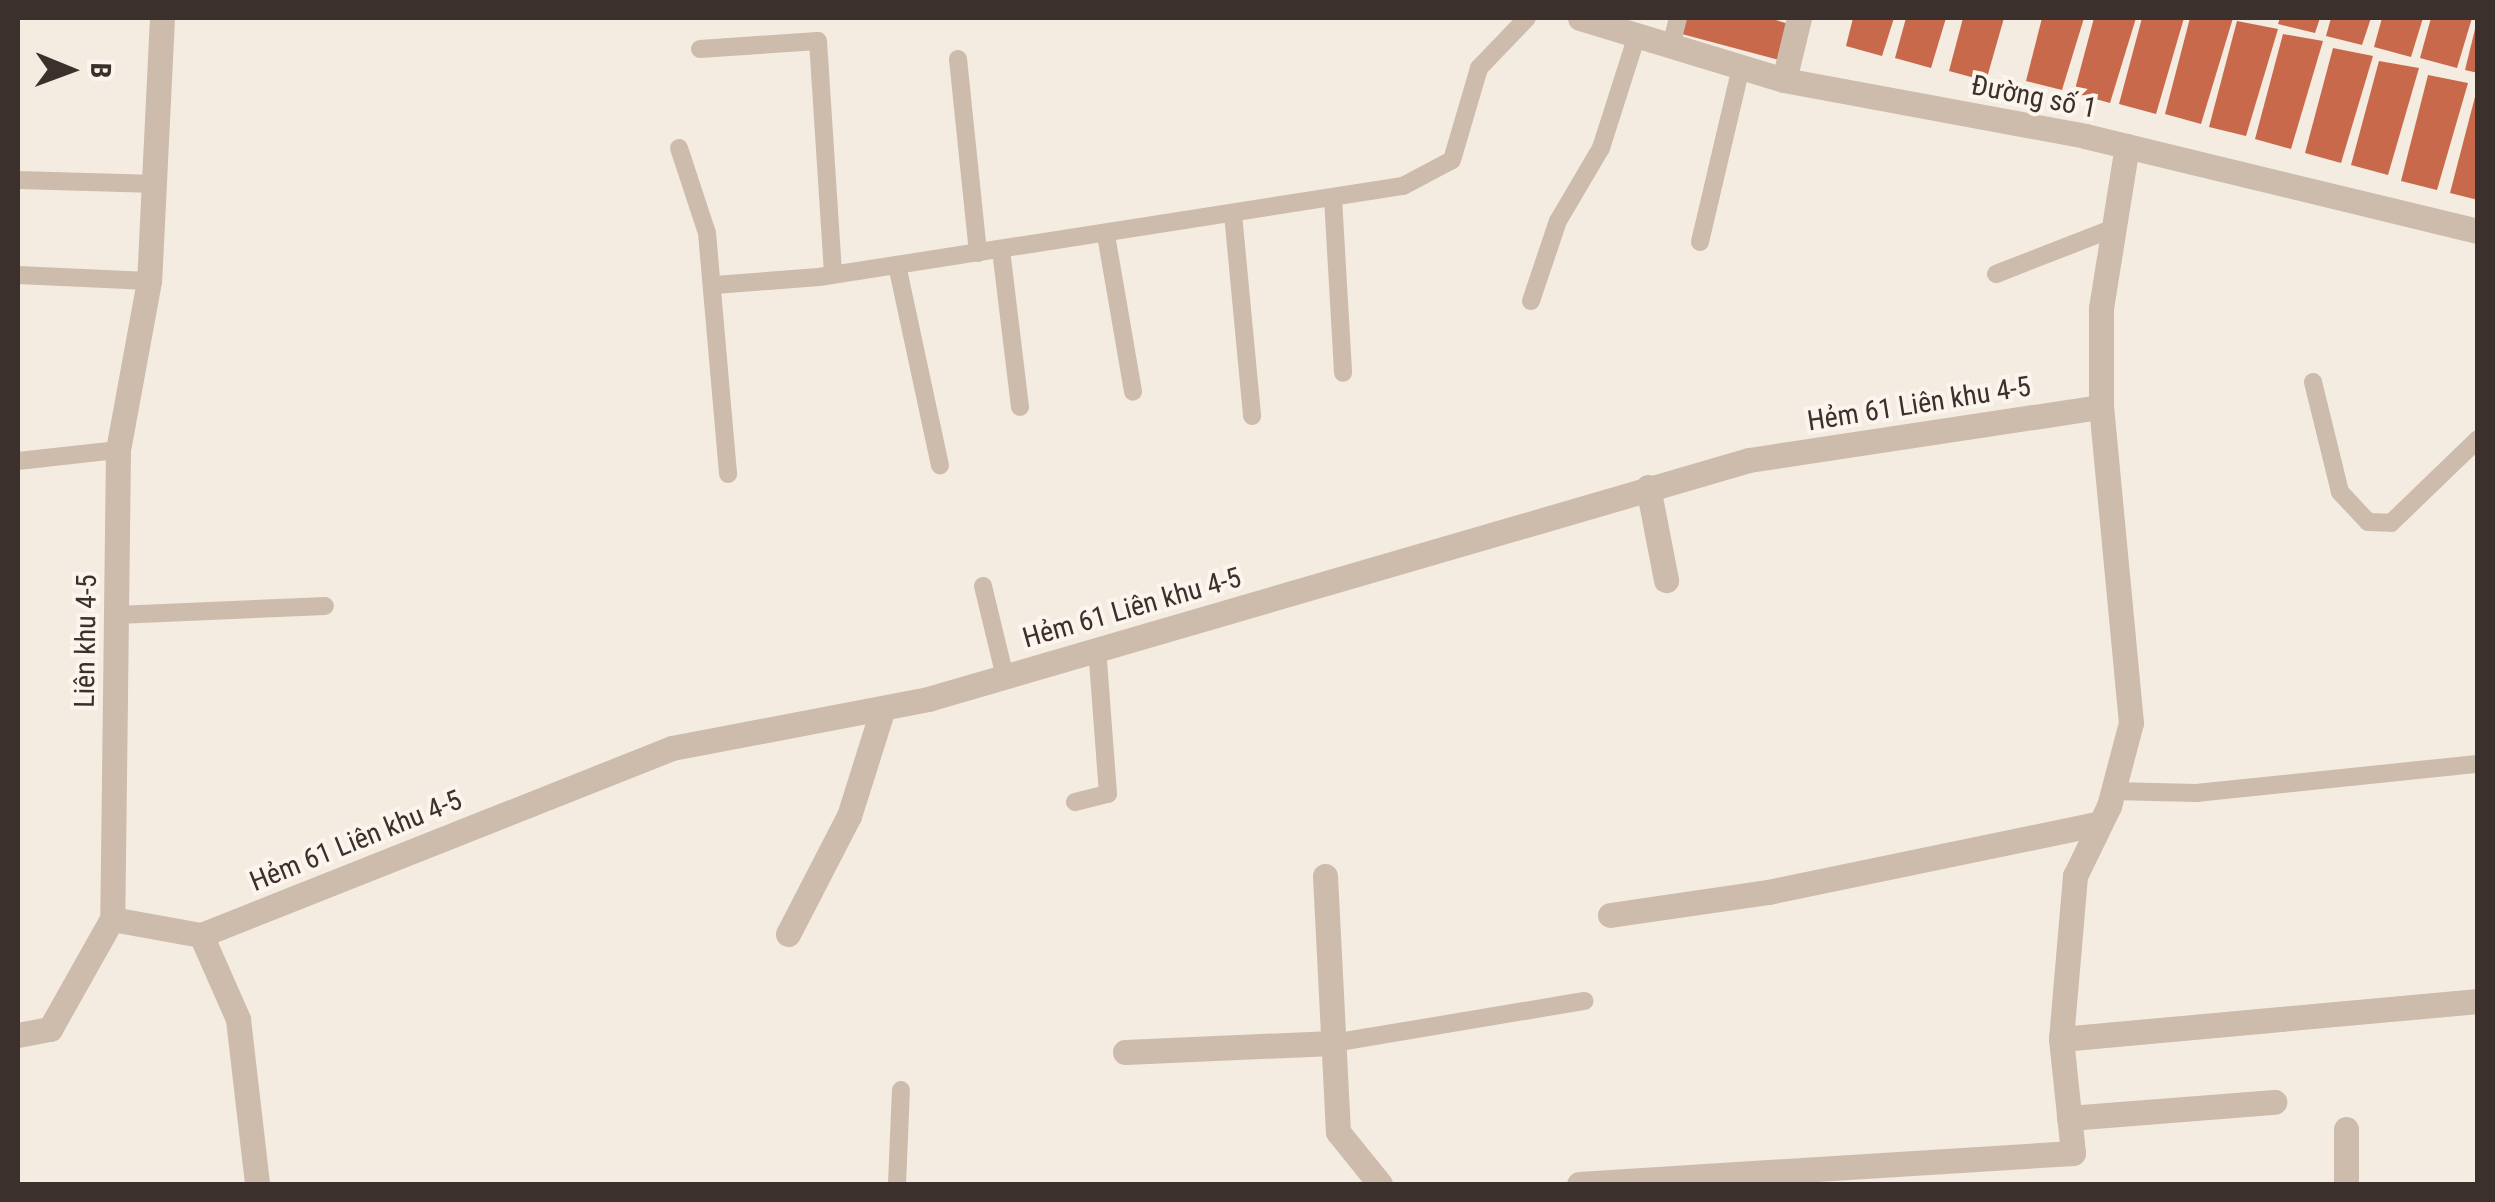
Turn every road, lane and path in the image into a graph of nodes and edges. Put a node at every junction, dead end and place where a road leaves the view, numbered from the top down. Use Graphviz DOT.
graph roads {
  1 [pos="162,18"];
  2 [pos="1526,18"];
  3 [pos="1580,18"];
  4 [pos="1678,18"];
  5 [pos="1799,18"];
  6 [pos="1636,35"];
  7 [pos="1671,46"];
  8 [pos="700,50"];
  9 [pos="958,59"];
  10 [pos="1741,67"];
  11 [pos="1784,80"];
  12 [pos="2127,146"];
  13 [pos="679,148"];
  14 [pos="18,180"];
  15 [pos="157,184"];
  16 [pos="1332,198"];
  17 [pos="1233,214"];
  18 [pos="2114,228"];
  19 [pos="2478,231"];
  20 [pos="1106,234"];
  21 [pos="1700,242"];
  22 [pos="1001,250"];
  23 [pos="978,253"];
  24 [pos="897,265"];
  25 [pos="18,274"];
  26 [pos="1996,274"];
  27 [pos="834,275"];
  28 [pos="148,281"];
  29 [pos="715,285"];
  30 [pos="1531,301"];
  31 [pos="1343,374"];
  32 [pos="2313,382"];
  33 [pos="1132,392"];
  34 [pos="1020,407"];
  35 [pos="2100,407"];
  36 [pos="1252,416"];
  37 [pos="2478,439"];
  38 [pos="118,450"];
  39 [pos="18,461"];
  40 [pos="940,466"];
  41 [pos="728,474"];
  42 [pos="1648,487"];
  43 [pos="1666,580"];
  44 [pos="983,586"];
  45 [pos="325,606"];
  46 [pos="117,615"];
  47 [pos="1097,649"];
  48 [pos="1005,676"];
  49 [pos="883,708"];
  50 [pos="2478,764"];
  51 [pos="2113,791"];
  52 [pos="1075,802"];
  53 [pos="2100,823"];
  54 [pos="1324,876"];
  55 [pos="1610,915"];
  56 [pos="112,919"];
  57 [pos="200,934"];
  58 [pos="788,934"];
  59 [pos="1586,1001"];
  60 [pos="2478,1001"];
  61 [pos="18,1035"];
  62 [pos="2061,1038"];
  63 [pos="1333,1043"];
  64 [pos="1125,1052"];
  65 [pos="901,1090"];
  66 [pos="2274,1102"];
  67 [pos="2069,1118"];
  68 [pos="2346,1130"];
  69 [pos="257,1184"];
  70 [pos="897,1184"];
  71 [pos="1380,1184"];
  72 [pos="1579,1184"];
  73 [pos="2346,1184"];
  1 -- 15 [label="street, Liên khu 4-5"];
  2 -- 16 [label="lane"];
  3 -- 6 [label="street, Đường số 1"];
  4 -- 7 [label="lane"];
  5 -- 11 [label="street"];
  6 -- 7 [label="street, Đường số 1"];
  6 -- 30 [label="lane"];
  7 -- 10 [label="street, Đường số 1"];
  8 -- 27 [label="lane"];
  9 -- 23 [label="lane"];
  10 -- 11 [label="street, Đường số 1"];
  10 -- 21 [label="lane"];
  11 -- 12 [label="street, Đường số 1"];
  12 -- 18 [label="street"];
  12 -- 19 [label="street, Đường số 1"];
  13 -- 29 [label="lane"];
  14 -- 15 [label="lane"];
  15 -- 28 [label="street, Liên khu 4-5"];
  16 -- 17 [label="lane"];
  16 -- 31 [label="lane"];
  17 -- 20 [label="lane"];
  17 -- 36 [label="lane"];
  18 -- 26 [label="lane"];
  18 -- 35 [label="street"];
  20 -- 22 [label="lane"];
  20 -- 33 [label="lane"];
  22 -- 23 [label="lane"];
  22 -- 34 [label="lane"];
  23 -- 24 [label="lane"];
  24 -- 27 [label="lane"];
  24 -- 40 [label="lane"];
  25 -- 28 [label="lane"];
  27 -- 29 [label="lane"];
  28 -- 38 [label="street, Liên khu 4-5"];
  29 -- 41 [label="lane"];
  32 -- 37 [label="lane"];
  35 -- 42 [label="street, Hẻm 61 Liên khu 4-5"];
  35 -- 51 [label="street"];
  38 -- 39 [label="lane"];
  38 -- 46 [label="street, Liên khu 4-5"];
  42 -- 43 [label="street"];
  42 -- 47 [label="street, Hẻm 61 Liên khu 4-5"];
  44 -- 48 [label="lane"];
  45 -- 46 [label="lane"];
  46 -- 56 [label="street, Liên khu 4-5"];
  47 -- 48 [label="street, Hẻm 61 Liên khu 4-5"];
  47 -- 52 [label="lane"];
  48 -- 49 [label="street, Hẻm 61 Liên khu 4-5"];
  49 -- 57 [label="street, Hẻm 61 Liên khu 4-5"];
  49 -- 58 [label="street"];
  50 -- 51 [label="lane"];
  51 -- 53 [label="street"];
  53 -- 55 [label="street"];
  53 -- 62 [label="street"];
  54 -- 63 [label="street"];
  56 -- 57 [label="street"];
  56 -- 61 [label="street"];
  57 -- 69 [label="street"];
  59 -- 63 [label="lane"];
  60 -- 62 [label="street"];
  62 -- 67 [label="street"];
  63 -- 64 [label="street"];
  63 -- 71 [label="street"];
  65 -- 70 [label="lane"];
  66 -- 67 [label="street"];
  67 -- 72 [label="street"];
  68 -- 73 [label="street"];
}
